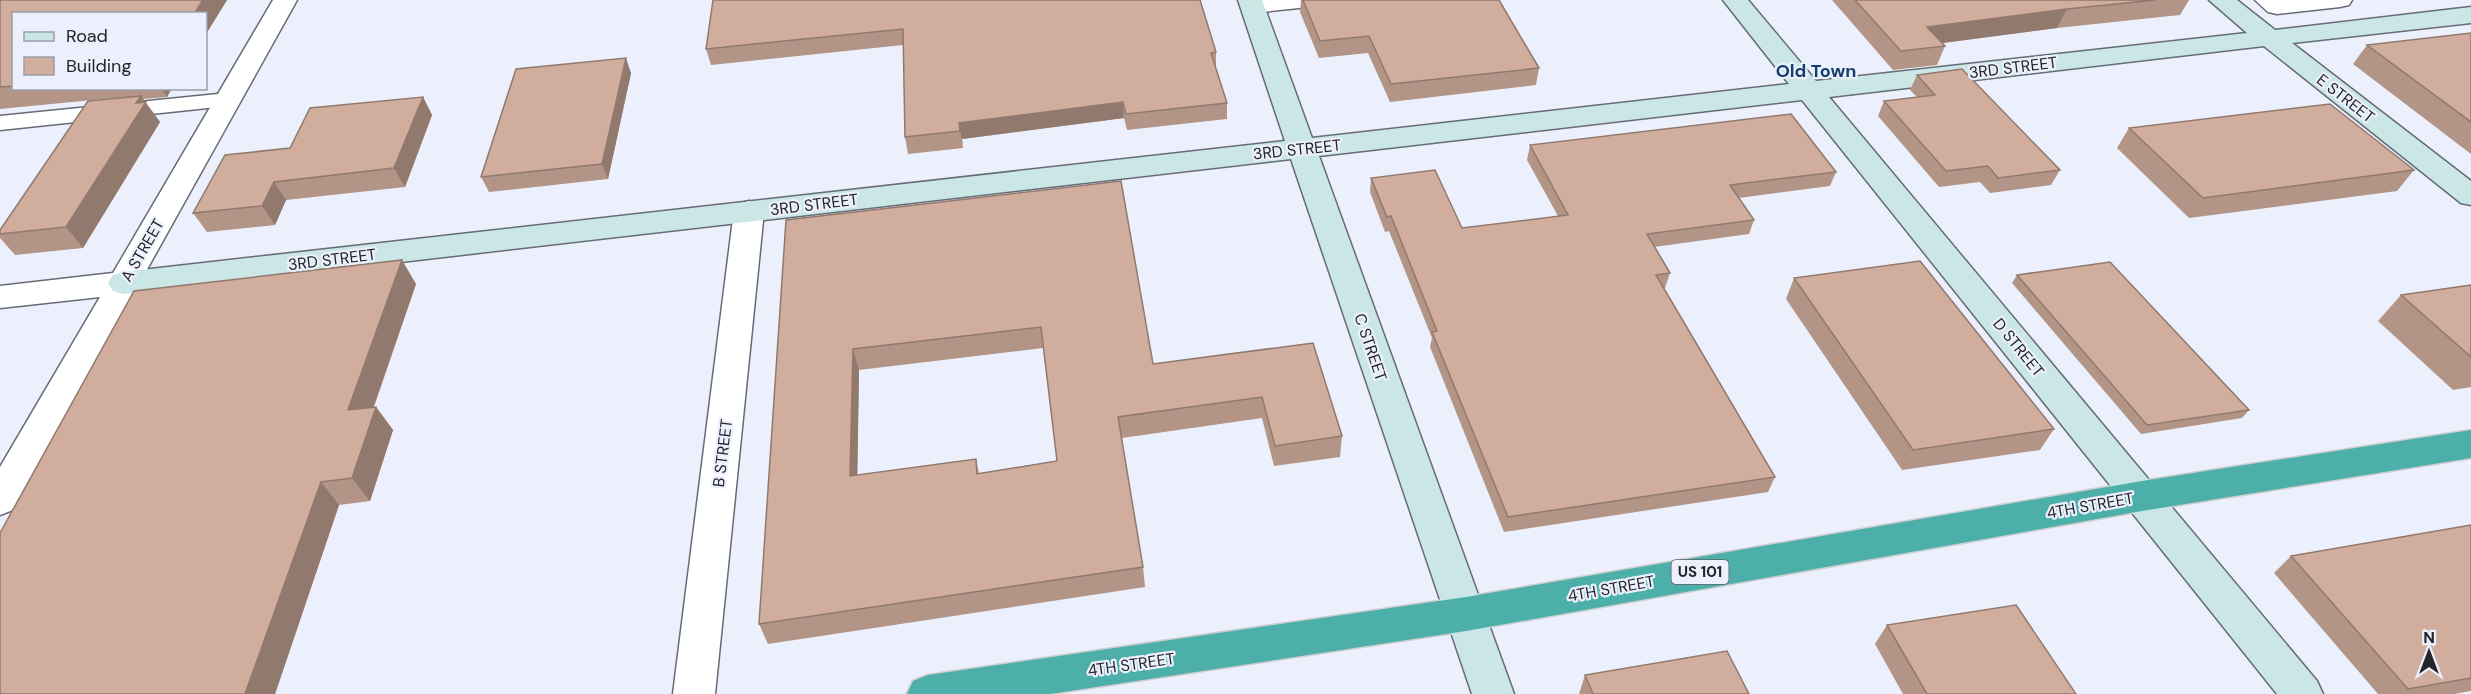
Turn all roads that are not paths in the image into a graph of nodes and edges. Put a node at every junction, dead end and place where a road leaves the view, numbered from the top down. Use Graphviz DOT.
graph roads {
  1 [pos="285,0"];
  2 [pos="1318,0"];
  3 [pos="1735,0"];
  4 [pos="2221,0"];
  5 [pos="2268,0"];
  6 [pos="2340,0"];
  7 [pos="1251,3"];
  8 [pos="2471,15"];
  9 [pos="2269,38"];
  10 [pos="1809,90"];
  11 [pos="228,100"];
  12 [pos="0,123"];
  13 [pos="1302,148"];
  14 [pos="2471,196"];
  15 [pos="749,212"];
  16 [pos="124,283"];
  17 [pos="0,297"];
  18 [pos="2471,444"];
  19 [pos="2142,496"];
  20 [pos="0,500"];
  21 [pos="1466,614"];
  22 [pos="694,694"];
  23 [pos="928,694"];
  24 [pos="1493,694"];
  25 [pos="2302,694"];
  1 -- 11 [label="street, A STREET"];
  2 -- 7 [label="lane"];
  3 -- 10 [label="street, D STREET"];
  4 -- 9 [label="street, E STREET"];
  5 -- 6 [label="street"];
  7 -- 13 [label="street, C STREET"];
  8 -- 9 [label="street, 3RD STREET"];
  9 -- 10 [label="street, 3RD STREET"];
  9 -- 14 [label="street, E STREET"];
  10 -- 13 [label="street, 3RD STREET"];
  10 -- 19 [label="street, D STREET"];
  11 -- 12 [label="lane"];
  11 -- 16 [label="street, A STREET"];
  13 -- 15 [label="street, 3RD STREET"];
  13 -- 21 [label="street, C STREET"];
  15 -- 16 [label="street, 3RD STREET"];
  15 -- 22 [label="street, B STREET"];
  16 -- 17 [label="street"];
  16 -- 20 [label="street, A STREET"];
  18 -- 19 [label="highway, 4TH STREET / US 101"];
  19 -- 21 [label="highway, 4TH STREET / US 101"];
  19 -- 25 [label="street, D STREET"];
  21 -- 23 [label="highway, 4TH STREET / US 101"];
  21 -- 24 [label="street, C STREET"];
}
